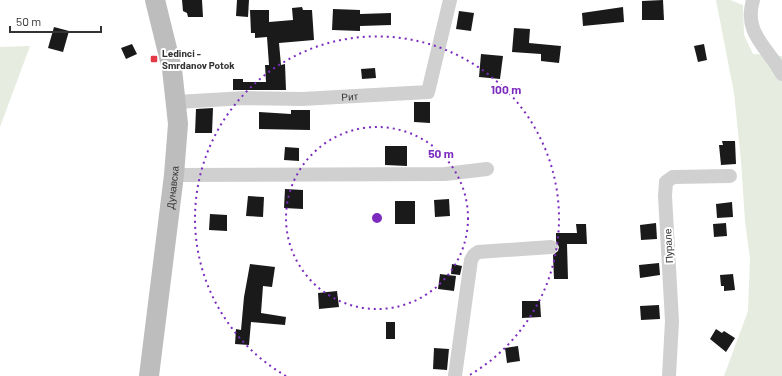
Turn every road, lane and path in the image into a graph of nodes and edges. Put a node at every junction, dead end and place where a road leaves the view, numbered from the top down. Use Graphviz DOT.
graph roads {
  1 [pos="155,0"];
  2 [pos="450,0"];
  3 [pos="753,0"];
  4 [pos="782,74"];
  5 [pos="177,102"];
  6 [pos="487,169"];
  7 [pos="174,175"];
  8 [pos="730,176"];
  9 [pos="551,247"];
  10 [pos="149,376"];
  11 [pos="455,376"];
  12 [pos="669,376"];
  1 -- 5 [label="main road, Дунавска"];
  2 -- 5 [label="street, Рит"];
  3 -- 4 [label="street"];
  5 -- 7 [label="main road, Дунавска"];
  6 -- 7 [label="street"];
  7 -- 10 [label="main road, Дунавска"];
  8 -- 12 [label="street, Пурале"];
  9 -- 11 [label="street"];
}
